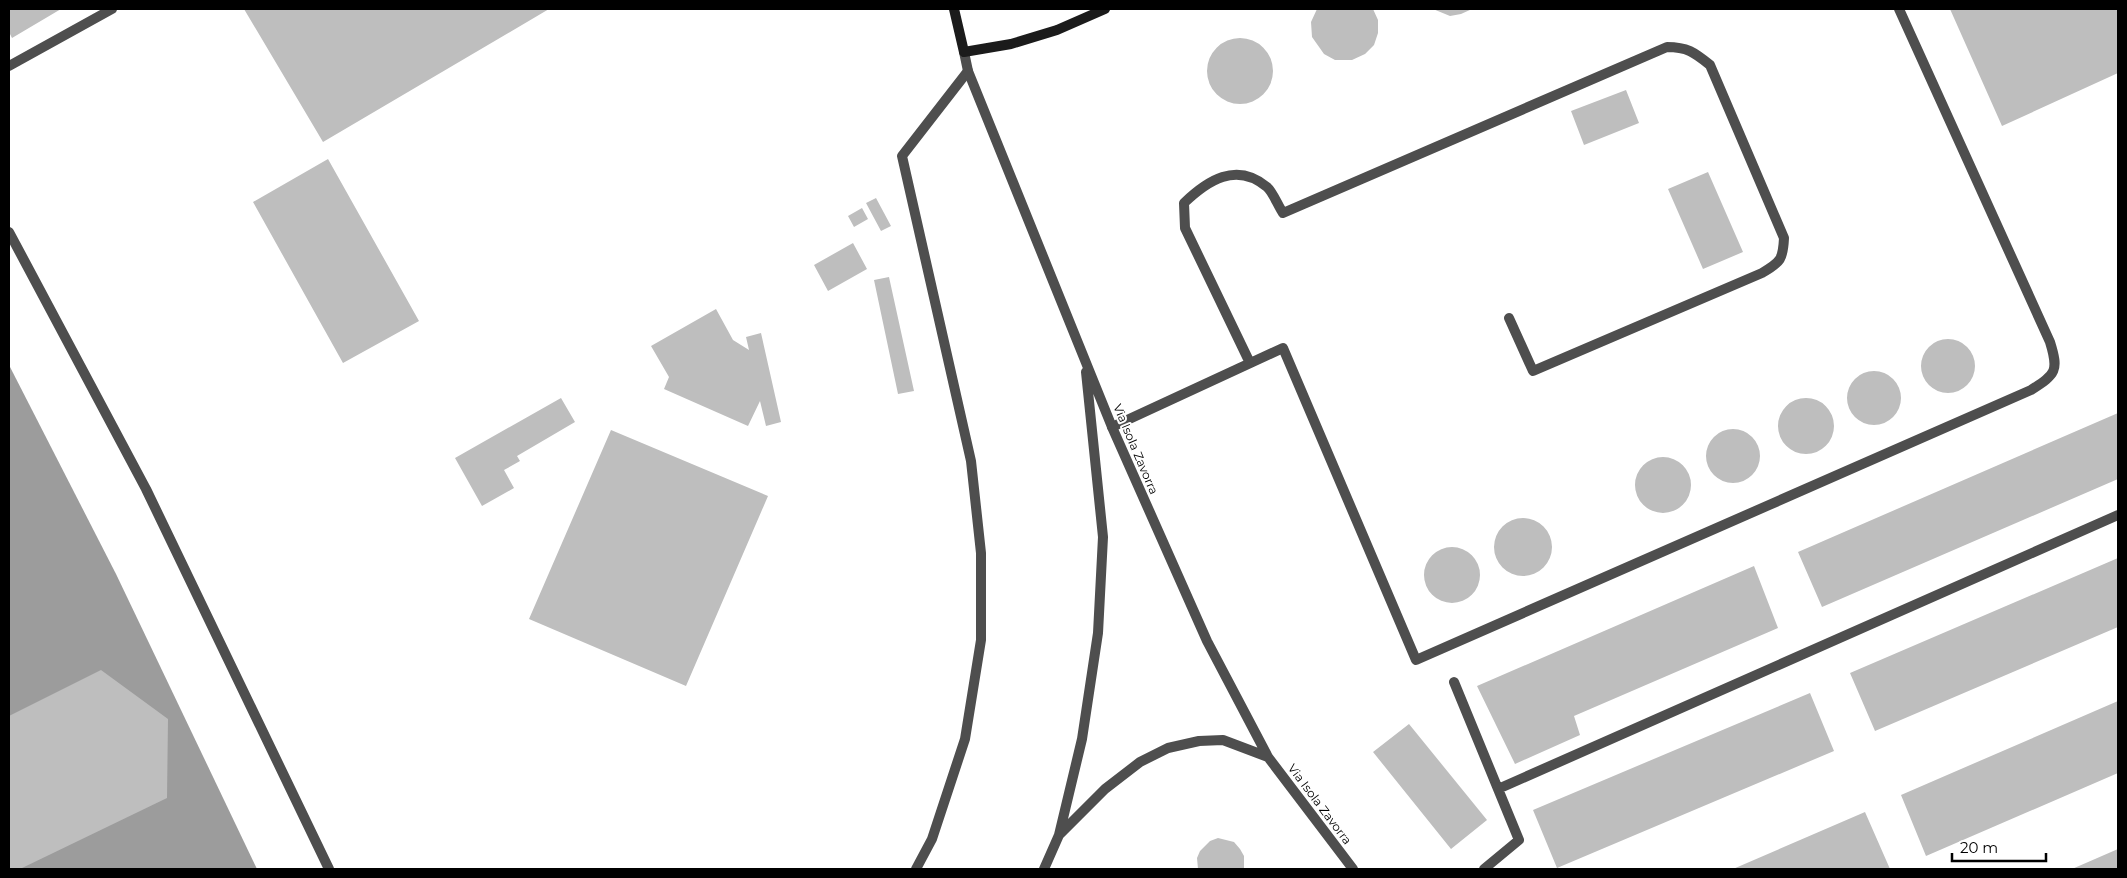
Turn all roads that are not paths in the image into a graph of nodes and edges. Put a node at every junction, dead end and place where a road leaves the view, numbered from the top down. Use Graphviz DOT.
graph roads {
  1 [pos="112,9"];
  2 [pos="954,9"];
  3 [pos="1105,9"];
  4 [pos="1900,9"];
  5 [pos="964,52"];
  6 [pos="9,66"];
  7 [pos="968,71"];
  8 [pos="9,232"];
  9 [pos="1510,318"];
  10 [pos="1084,359"];
  11 [pos="1250,363"];
  12 [pos="1112,427"];
  13 [pos="2118,515"];
  14 [pos="1454,682"];
  15 [pos="1268,756"];
  16 [pos="1498,788"];
  17 [pos="1058,836"];
  18 [pos="329,869"];
  19 [pos="916,869"];
  20 [pos="1044,869"];
  21 [pos="1353,869"];
  22 [pos="1484,869"];
  1 -- 6 [label="street"];
  2 -- 5 [label="main road, Via Isola Zavorra"];
  3 -- 5 [label="main road"];
  4 -- 11 [label="street"];
  5 -- 7 [label="street, Via Isola Zavorra"];
  7 -- 10 [label="street, Via Isola Zavorra"];
  7 -- 19 [label="street"];
  8 -- 18 [label="street"];
  9 -- 11 [label="street"];
  10 -- 12 [label="street, Via Isola Zavorra"];
  10 -- 17 [label="street"];
  11 -- 12 [label="street"];
  12 -- 15 [label="street, Via Isola Zavorra"];
  13 -- 16 [label="street"];
  14 -- 16 [label="street"];
  15 -- 17 [label="street"];
  15 -- 21 [label="street, Via Isola Zavorra"];
  16 -- 22 [label="street"];
  17 -- 20 [label="street"];
}
